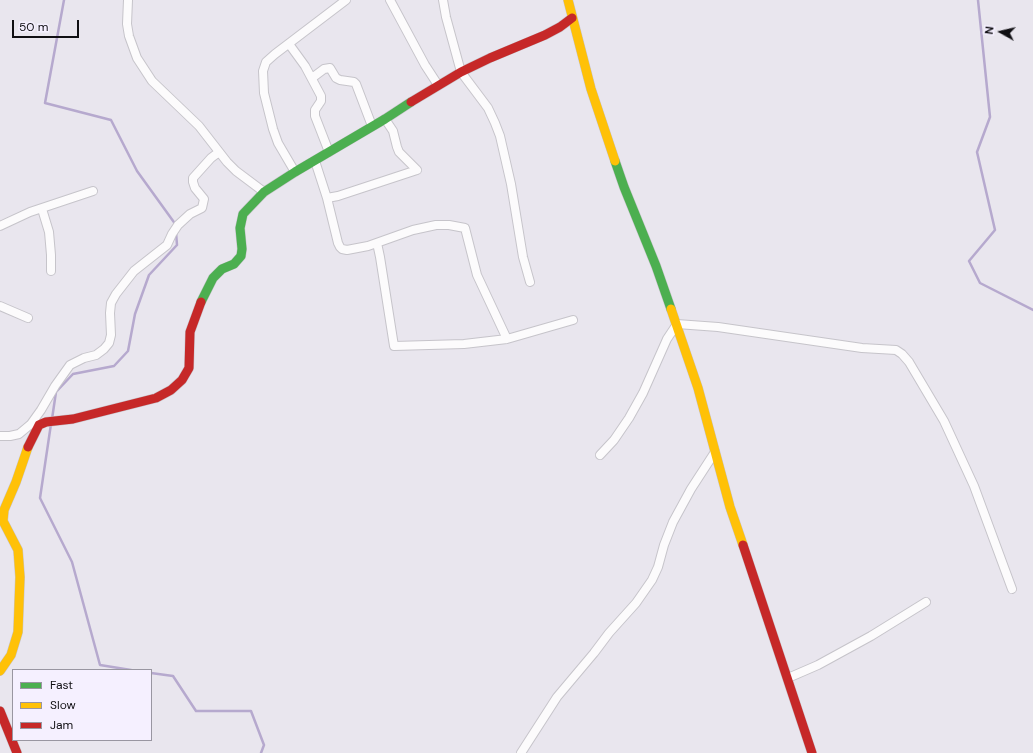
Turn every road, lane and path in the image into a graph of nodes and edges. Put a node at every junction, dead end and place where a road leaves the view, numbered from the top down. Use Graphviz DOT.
graph roads {
  1 [pos="128,0"];
  2 [pos="346,0"];
  3 [pos="390,0"];
  4 [pos="443,0"];
  5 [pos="568,0"];
  6 [pos="572,18"];
  7 [pos="289,44"];
  8 [pos="461,72"];
  9 [pos="312,78"];
  10 [pos="438,85"];
  11 [pos="385,118"];
  12 [pos="372,126"];
  13 [pos="219,152"];
  14 [pos="329,152"];
  15 [pos="315,161"];
  16 [pos="295,172"];
  17 [pos="93,191"];
  18 [pos="264,192"];
  19 [pos="327,198"];
  20 [pos="42,208"];
  21 [pos="0,226"];
  22 [pos="377,243"];
  23 [pos="51,271"];
  24 [pos="530,282"];
  25 [pos="0,306"];
  26 [pos="28,318"];
  27 [pos="573,320"];
  28 [pos="678,324"];
  29 [pos="507,338"];
  30 [pos="0,436"];
  31 [pos="715,452"];
  32 [pos="600,454"];
  33 [pos="1012,589"];
  34 [pos="926,602"];
  35 [pos="0,671"];
  36 [pos="788,678"];
  37 [pos="0,711"];
  38 [pos="12,741"];
  39 [pos="12,741"];
  40 [pos="17,753"];
  41 [pos="521,753"];
  42 [pos="812,753"];
  1 -- 13 [label="street"];
  2 -- 7 [label="street"];
  3 -- 10 [label="street"];
  4 -- 8 [label="street"];
  5 -- 6 [label="street"];
  6 -- 8 [label="street"];
  6 -- 28 [label="street"];
  7 -- 9 [label="street"];
  7 -- 16 [label="street"];
  8 -- 10 [label="street"];
  8 -- 24 [label="street"];
  9 -- 12 [label="street"];
  9 -- 14 [label="street"];
  10 -- 11 [label="street"];
  11 -- 12 [label="street"];
  11 -- 19 [label="street"];
  12 -- 14 [label="street"];
  13 -- 18 [label="street"];
  13 -- 30 [label="street"];
  14 -- 15 [label="street"];
  15 -- 16 [label="street"];
  15 -- 19 [label="street"];
  16 -- 18 [label="street"];
  17 -- 20 [label="street"];
  18 -- 35 [label="street"];
  19 -- 22 [label="street"];
  20 -- 21 [label="street"];
  20 -- 23 [label="street"];
  22 -- 29 [label="street"];
  22 -- 29 [label="street"];
  25 -- 26 [label="street"];
  27 -- 29 [label="street"];
  28 -- 31 [label="street"];
  28 -- 32 [label="street"];
  28 -- 33 [label="street"];
  31 -- 36 [label="street"];
  31 -- 41 [label="street"];
  34 -- 36 [label="street"];
  36 -- 42 [label="street"];
  37 -- 39 [label="street"];
  38 -- 40 [label="street"];
}
